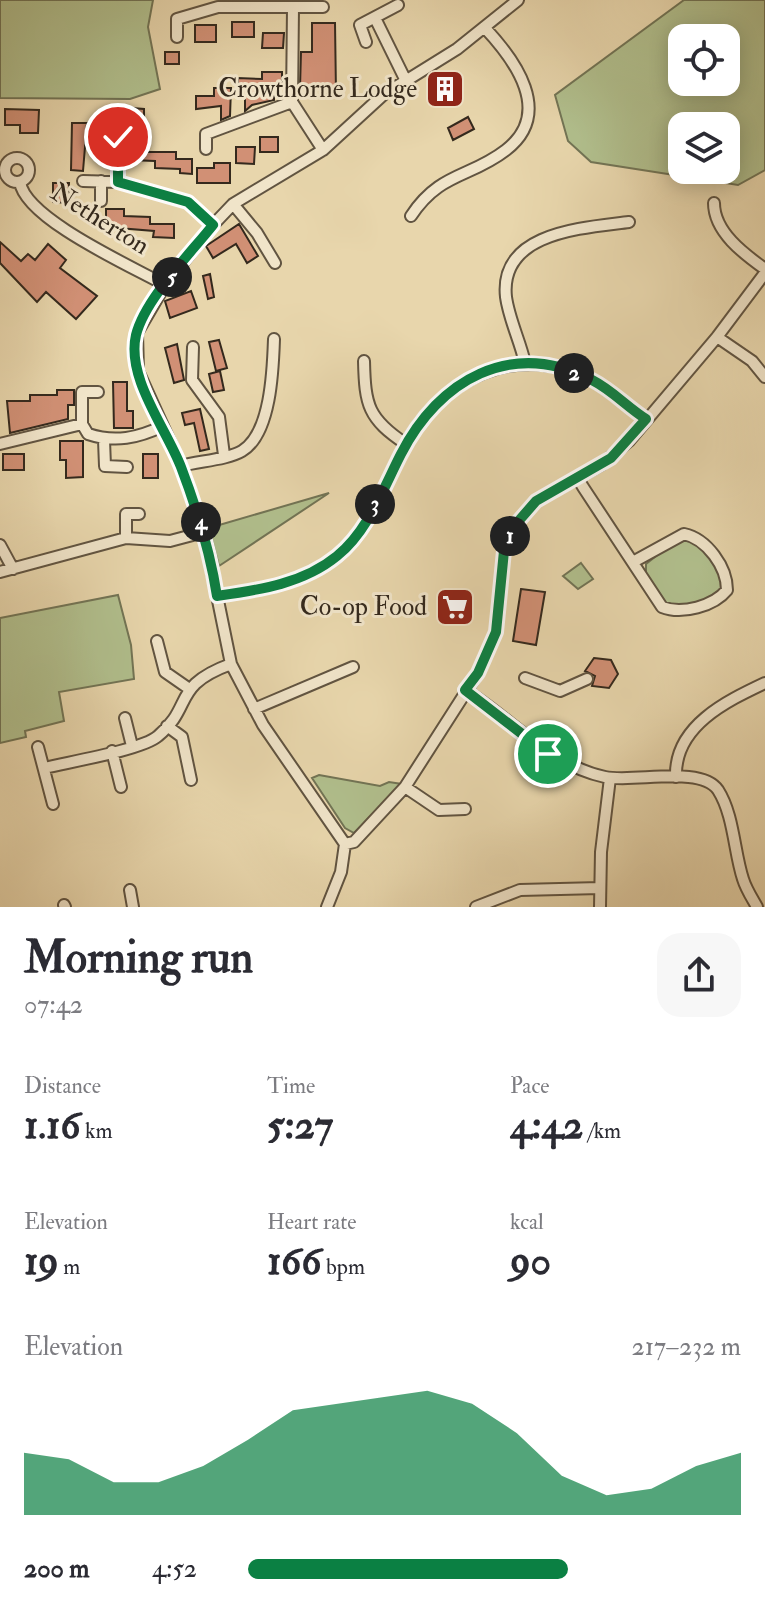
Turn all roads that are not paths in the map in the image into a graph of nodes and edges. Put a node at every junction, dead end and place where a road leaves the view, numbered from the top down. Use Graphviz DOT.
graph roads {
  1 [pos="518,0"];
  2 [pos="398,5"];
  3 [pos="323,7"];
  4 [pos="293,8"];
  5 [pos="375,18"];
  6 [pos="485,28"];
  7 [pos="177,37"];
  8 [pos="366,42"];
  9 [pos="406,81"];
  10 [pos="292,102"];
  11 [pos="98,135"];
  12 [pos="206,149"];
  13 [pos="323,150"];
  14 [pos="83,181"];
  15 [pos="101,181"];
  16 [pos="20,182"];
  17 [pos="118,182"];
  18 [pos="101,201"];
  19 [pos="714,203"];
  20 [pos="233,204"];
  21 [pos="411,216"];
  22 [pos="629,222"];
  23 [pos="213,225"];
  24 [pos="275,263"];
  25 [pos="765,271"];
  26 [pos="165,285"];
  27 [pos="717,337"];
  28 [pos="277,345"];
  29 [pos="193,347"];
  30 [pos="364,361"];
  31 [pos="525,363"];
  32 [pos="765,377"];
  33 [pos="98,392"];
  34 [pos="646,419"];
  35 [pos="82,424"];
  36 [pos="163,426"];
  37 [pos="104,440"];
  38 [pos="0,444"];
  39 [pos="406,444"];
  40 [pos="224,455"];
  41 [pos="181,466"];
  42 [pos="127,467"];
  43 [pos="577,477"];
  44 [pos="139,514"];
  45 [pos="204,532"];
  46 [pos="126,538"];
  47 [pos="0,545"];
  48 [pos="633,562"];
  49 [pos="13,569"];
  50 [pos="0,572"];
  51 [pos="217,596"];
  52 [pos="157,641"];
  53 [pos="231,664"];
  54 [pos="353,667"];
  55 [pos="525,678"];
  56 [pos="587,679"];
  57 [pos="765,683"];
  58 [pos="188,688"];
  59 [pos="465,690"];
  60 [pos="254,709"];
  61 [pos="125,718"];
  62 [pos="167,726"];
  63 [pos="132,746"];
  64 [pos="38,747"];
  65 [pos="112,751"];
  66 [pos="44,768"];
  67 [pos="676,777"];
  68 [pos="610,778"];
  69 [pos="191,780"];
  70 [pos="121,787"];
  71 [pos="405,787"];
  72 [pos="53,804"];
  73 [pos="465,809"];
  74 [pos="345,844"];
  75 [pos="600,888"];
  76 [pos="130,890"];
  77 [pos="133,907"];
  78 [pos="327,907"];
  79 [pos="476,907"];
  80 [pos="600,907"];
  81 [pos="757,907"];
  1 -- 6 [label="street"];
  2 -- 5 [label="street"];
  3 -- 4 [label="street"];
  4 -- 7 [label="street"];
  4 -- 10 [label="street"];
  5 -- 8 [label="street"];
  5 -- 9 [label="street"];
  6 -- 9 [label="street"];
  6 -- 21 [label="street"];
  9 -- 13 [label="street"];
  10 -- 12 [label="street"];
  10 -- 13 [label="street"];
  11 -- 17 [label="street"];
  13 -- 20 [label="street"];
  14 -- 15 [label="street"];
  15 -- 17 [label="street"];
  15 -- 18 [label="street"];
  16 -- 26 [label="street, Netherton"];
  17 -- 23 [label="street"];
  19 -- 25 [label="street"];
  20 -- 23 [label="street"];
  20 -- 24 [label="street"];
  22 -- 31 [label="street"];
  23 -- 26 [label="street"];
  25 -- 27 [label="street"];
  26 -- 36 [label="street"];
  27 -- 32 [label="street"];
  27 -- 34 [label="street"];
  28 -- 40 [label="street"];
  29 -- 40 [label="street"];
  30 -- 39 [label="street"];
  31 -- 34 [label="street"];
  31 -- 39 [label="street"];
  33 -- 35 [label="street"];
  34 -- 43 [label="street"];
  35 -- 37 [label="street"];
  35 -- 38 [label="street"];
  36 -- 37 [label="street"];
  36 -- 41 [label="street"];
  37 -- 42 [label="street"];
  39 -- 51 [label="street"];
  40 -- 41 [label="street"];
  41 -- 45 [label="street"];
  43 -- 48 [label="street"];
  43 -- 59 [label="street"];
  44 -- 46 [label="street"];
  45 -- 46 [label="street"];
  45 -- 51 [label="street"];
  46 -- 49 [label="street"];
  47 -- 49 [label="street"];
  48 -- 48 [label="street"];
  49 -- 50 [label="street"];
  51 -- 53 [label="street"];
  52 -- 58 [label="street"];
  53 -- 58 [label="street"];
  53 -- 60 [label="street"];
  54 -- 60 [label="street"];
  55 -- 56 [label="street"];
  57 -- 67 [label="street"];
  58 -- 62 [label="street"];
  59 -- 68 [label="street"];
  59 -- 71 [label="street"];
  60 -- 74 [label="street"];
  61 -- 63 [label="street"];
  62 -- 63 [label="street"];
  62 -- 69 [label="street"];
  63 -- 65 [label="street"];
  64 -- 66 [label="street"];
  65 -- 66 [label="street"];
  65 -- 70 [label="street"];
  66 -- 72 [label="street"];
  67 -- 68 [label="street"];
  67 -- 81 [label="street"];
  68 -- 75 [label="street"];
  71 -- 73 [label="street"];
  71 -- 74 [label="street"];
  74 -- 78 [label="street"];
  75 -- 79 [label="street"];
  75 -- 80 [label="street"];
  76 -- 77 [label="street"];
}
